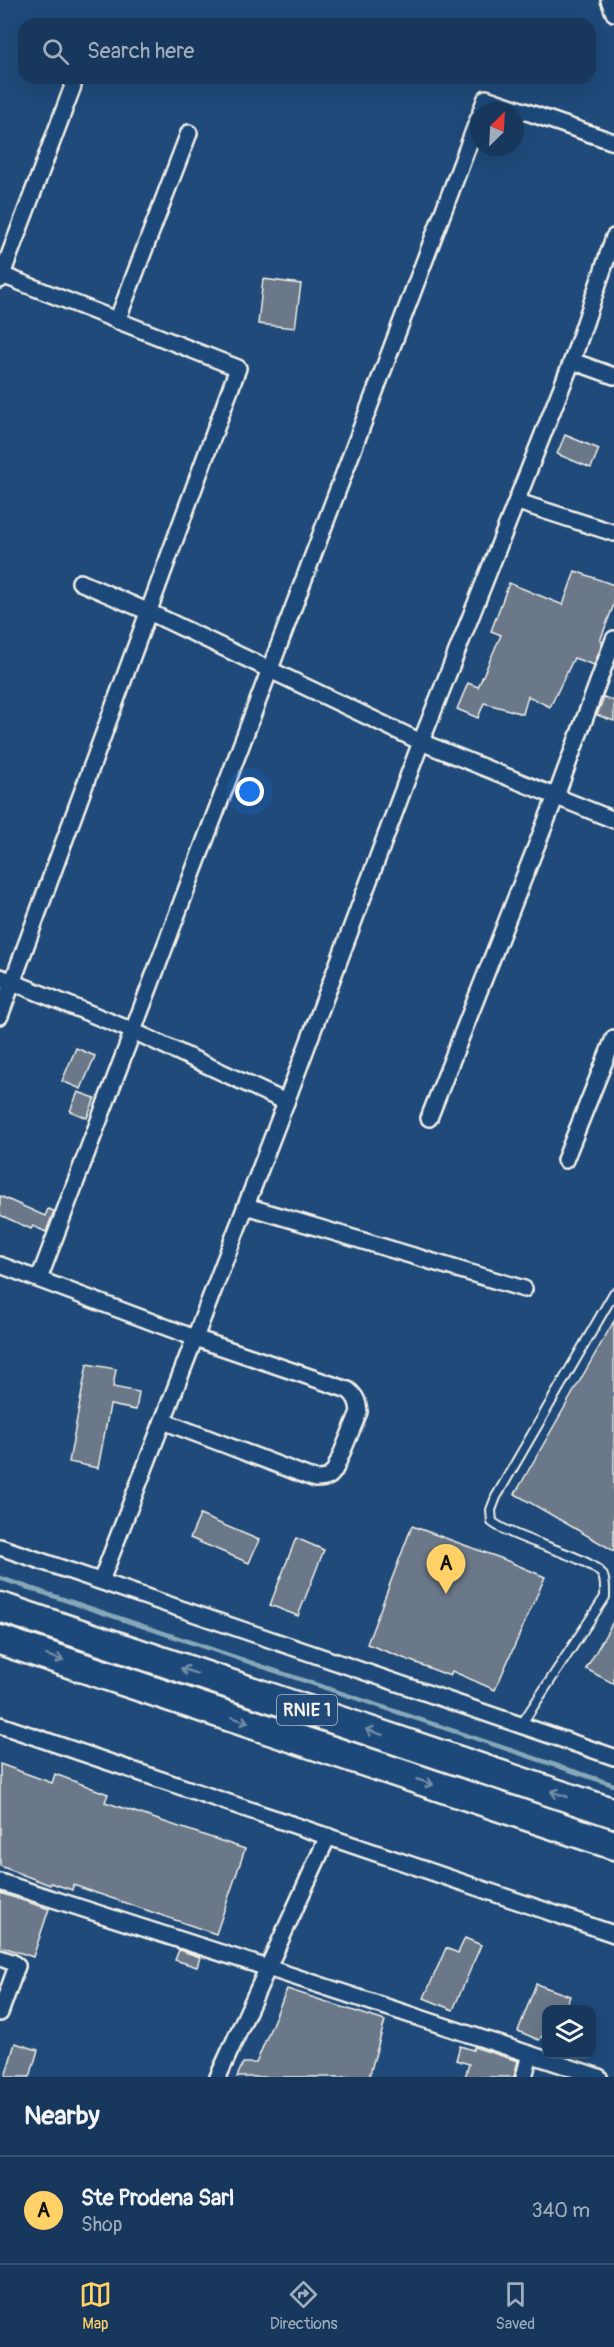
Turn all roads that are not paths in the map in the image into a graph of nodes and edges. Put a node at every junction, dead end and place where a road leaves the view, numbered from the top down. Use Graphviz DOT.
graph roads {
  1 [pos="609,0"];
  2 [pos="614,13"];
  3 [pos="73,86"];
  4 [pos="484,102"];
  5 [pos="498,102"];
  6 [pos="524,111"];
  7 [pos="189,134"];
  8 [pos="470,141"];
  9 [pos="614,142"];
  10 [pos="614,237"];
  11 [pos="1,277"];
  12 [pos="117,321"];
  13 [pos="572,361"];
  14 [pos="614,376"];
  15 [pos="518,502"];
  16 [pos="614,533"];
  17 [pos="80,582"];
  18 [pos="148,612"];
  19 [pos="614,639"];
  20 [pos="269,671"];
  21 [pos="421,742"];
  22 [pos="556,796"];
  23 [pos="614,820"];
  24 [pos="6,980"];
  25 [pos="0,1016"];
  26 [pos="133,1031"];
  27 [pos="614,1038"];
  28 [pos="286,1102"];
  29 [pos="429,1118"];
  30 [pos="565,1160"];
  31 [pos="246,1206"];
  32 [pos="0,1265"];
  33 [pos="39,1279"];
  34 [pos="524,1289"];
  35 [pos="614,1293"];
  36 [pos="195,1338"];
  37 [pos="163,1421"];
  38 [pos="0,1547"];
  39 [pos="101,1581"];
  40 [pos="0,1607"];
  41 [pos="0,1640"];
  42 [pos="0,1725"];
  43 [pos="521,1725"];
  44 [pos="614,1757"];
  45 [pos="614,1813"];
  46 [pos="328,1836"];
  47 [pos="614,1845"];
  48 [pos="0,1882"];
  49 [pos="614,1934"];
  50 [pos="0,1958"];
  51 [pos="268,1968"];
  52 [pos="0,2013"];
  53 [pos="530,2055"];
  54 [pos="218,2077"];
  55 [pos="524,2077"];
  56 [pos="598,2077"];
  1 -- 2 [label="street"];
  3 -- 11 [label="street"];
  4 -- 5 [label="street"];
  6 -- 9 [label="street"];
  7 -- 12 [label="street"];
  8 -- 20 [label="street"];
  10 -- 13 [label="street"];
  11 -- 12 [label="street"];
  12 -- 18 [label="street"];
  13 -- 14 [label="street"];
  13 -- 15 [label="street"];
  15 -- 16 [label="street"];
  15 -- 21 [label="street"];
  17 -- 18 [label="street"];
  18 -- 20 [label="street"];
  18 -- 24 [label="street"];
  19 -- 22 [label="street"];
  20 -- 21 [label="street"];
  20 -- 26 [label="street"];
  21 -- 22 [label="street"];
  21 -- 28 [label="street"];
  22 -- 23 [label="street"];
  22 -- 29 [label="street"];
  24 -- 25 [label="street"];
  24 -- 26 [label="street"];
  26 -- 28 [label="street"];
  26 -- 33 [label="street"];
  27 -- 30 [label="street"];
  28 -- 31 [label="street"];
  31 -- 34 [label="street"];
  31 -- 36 [label="street"];
  32 -- 33 [label="street"];
  33 -- 36 [label="street"];
  35 -- 43 [label="lane"];
  36 -- 37 [label="street"];
  36 -- 37 [label="street"];
  37 -- 39 [label="street"];
  38 -- 39 [label="street"];
  39 -- 43 [label="street"];
  45 -- 40 [label="highway, RNIE 1, one-way"];
  41 -- 47 [label="highway, RNIE 1, one-way"];
  42 -- 46 [label="street"];
  43 -- 44 [label="street"];
  46 -- 49 [label="street"];
  46 -- 51 [label="street"];
  48 -- 51 [label="street"];
  50 -- 52 [label="street"];
  51 -- 53 [label="street"];
  51 -- 54 [label="street"];
  53 -- 55 [label="street"];
  53 -- 56 [label="street"];
}
